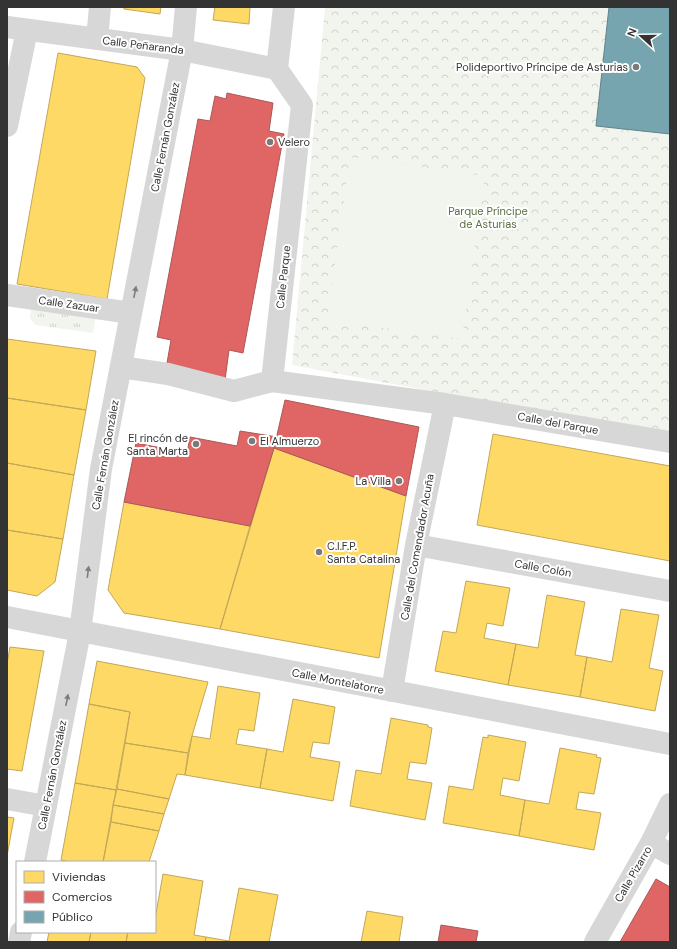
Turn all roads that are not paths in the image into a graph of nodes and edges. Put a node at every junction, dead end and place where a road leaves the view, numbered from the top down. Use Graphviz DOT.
graph roads {
  1 [pos="100,7"];
  2 [pos="186,7"];
  3 [pos="284,7"];
  4 [pos="17,29"];
  5 [pos="97,39"];
  6 [pos="182,50"];
  7 [pos="277,69"];
  8 [pos="7,126"];
  9 [pos="7,295"];
  10 [pos="131,313"];
  11 [pos="121,367"];
  12 [pos="272,381"];
  13 [pos="445,404"];
  14 [pos="670,442"];
  15 [pos="416,545"];
  16 [pos="670,591"];
  17 [pos="7,617"];
  18 [pos="80,632"];
  19 [pos="392,691"];
  20 [pos="670,744"];
  21 [pos="7,799"];
  22 [pos="670,804"];
  23 [pos="46,806"];
  24 [pos="651,843"];
  25 [pos="670,854"];
  26 [pos="35,861"];
  27 [pos="595,942"];
  1 -- 5 [label="street"];
  2 -- 6 [label="street, Calle Fernán González"];
  3 -- 7 [label="street"];
  4 -- 5 [label="street, Calle Peñaranda"];
  4 -- 8 [label="street"];
  5 -- 6 [label="street, Calle Peñaranda"];
  6 -- 7 [label="street, Calle Peñaranda"];
  10 -- 6 [label="street, Calle Fernán González, one-way"];
  7 -- 12 [label="street, Calle Parque"];
  9 -- 10 [label="street, Calle Zazuar"];
  10 -- 11 [label="street, Calle Fernán González"];
  11 -- 12 [label="street"];
  18 -- 11 [label="street, Calle Fernán González, one-way"];
  12 -- 13 [label="street"];
  13 -- 14 [label="street, Calle del Parque"];
  13 -- 15 [label="street, Calle del Comendador Acuña"];
  15 -- 16 [label="street, Calle Colón"];
  15 -- 19 [label="street, Calle del Comendador Acuña"];
  17 -- 18 [label="street, Calle Montelatorre"];
  18 -- 19 [label="street, Calle Montelatorre"];
  23 -- 18 [label="street, Calle Fernán González, one-way"];
  19 -- 20 [label="street, Calle Montelatorre"];
  21 -- 23 [label="street"];
  22 -- 24 [label="street, Calle Pizarro"];
  23 -- 26 [label="street, Calle Fernán González"];
  24 -- 25 [label="street"];
  24 -- 27 [label="street, Calle Pizarro"];
}
